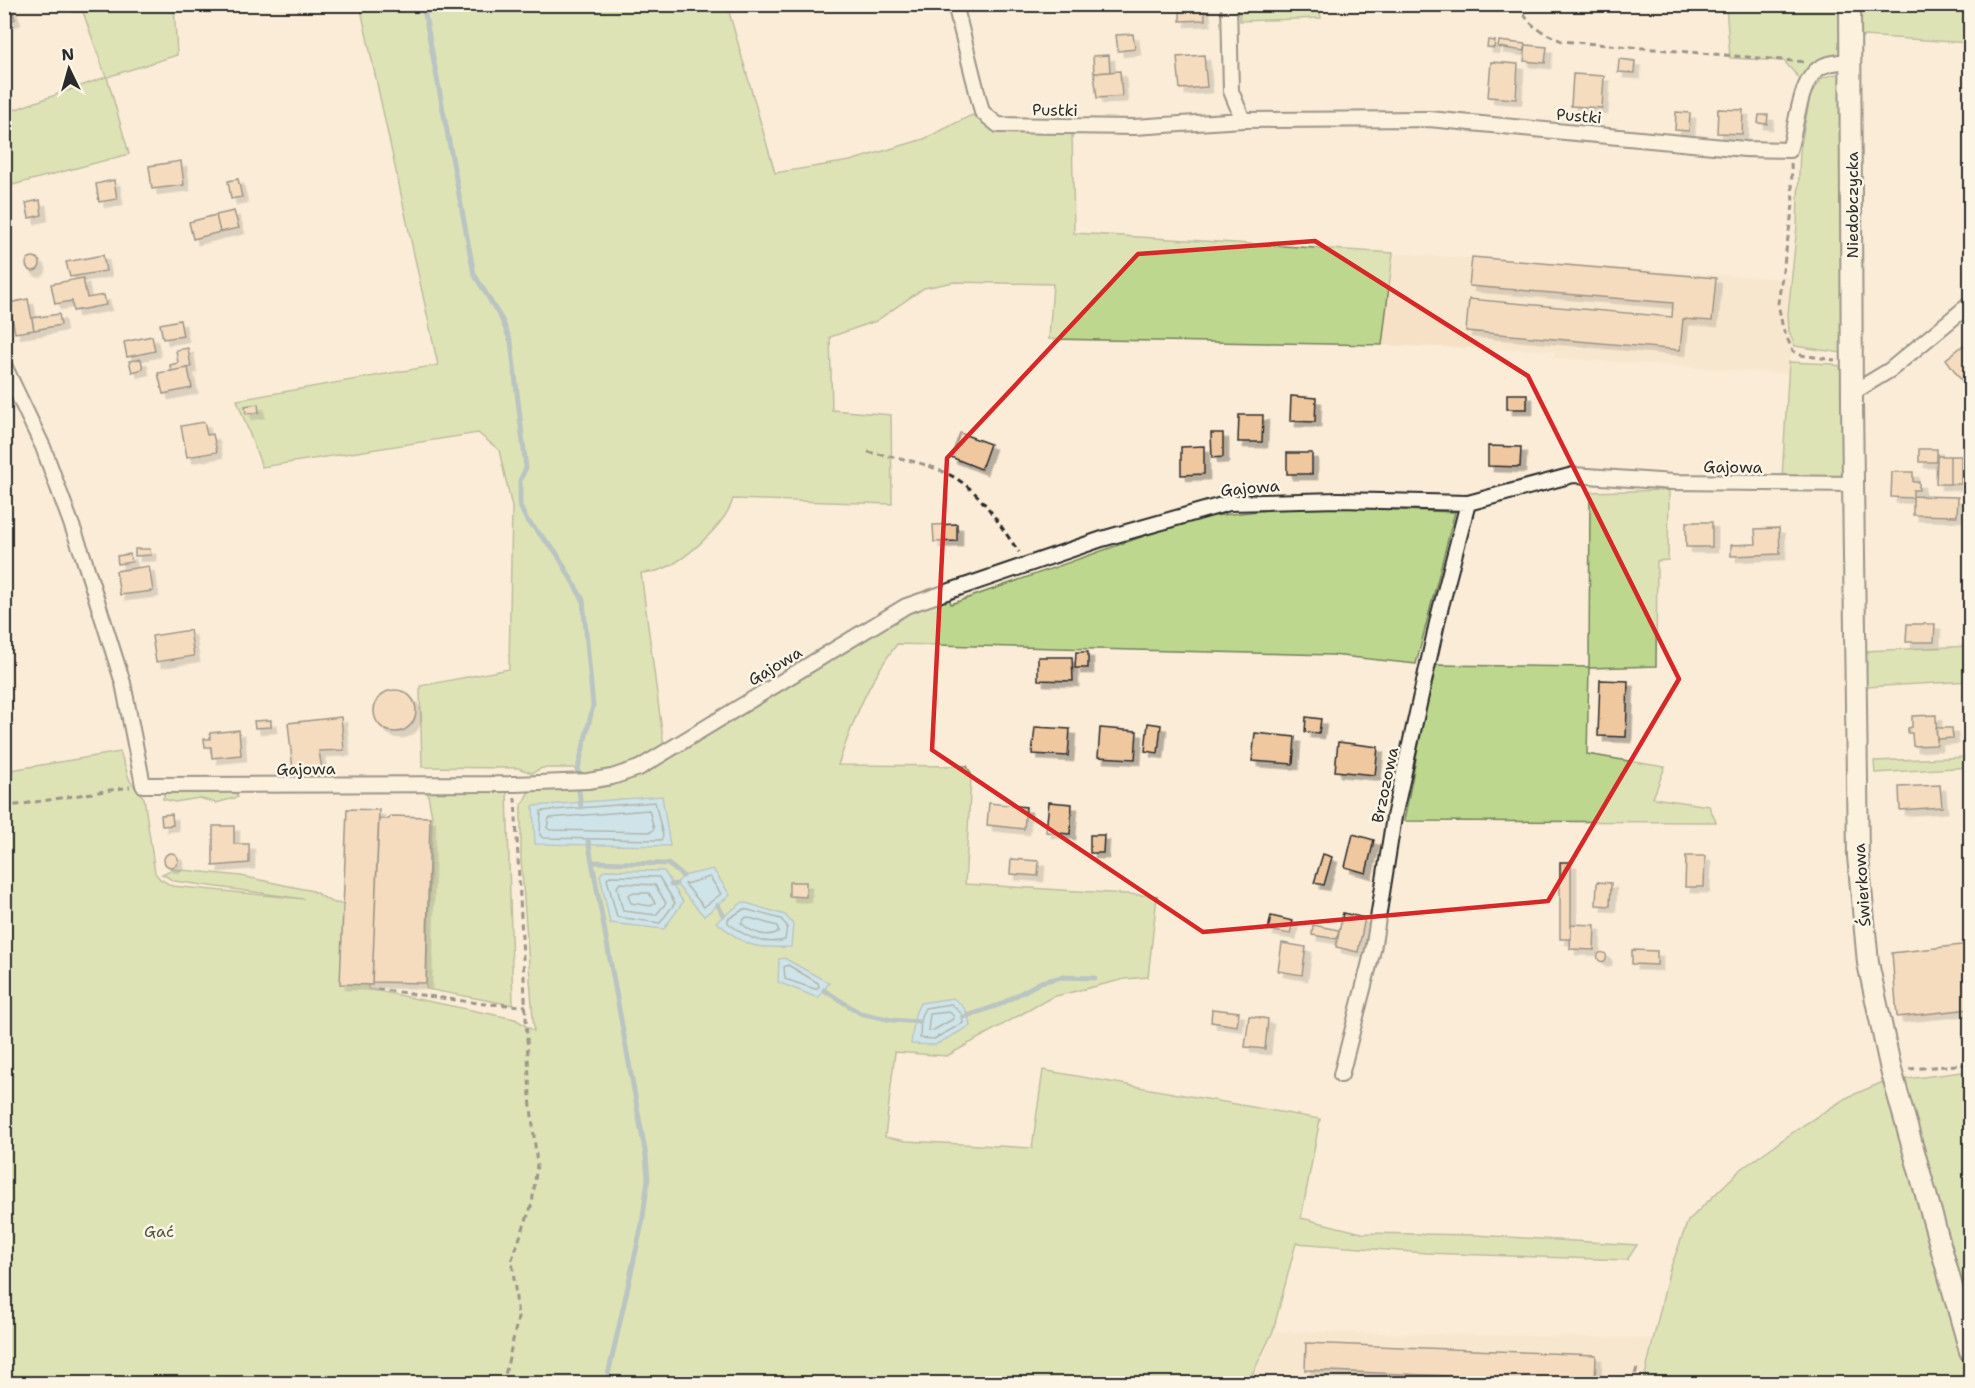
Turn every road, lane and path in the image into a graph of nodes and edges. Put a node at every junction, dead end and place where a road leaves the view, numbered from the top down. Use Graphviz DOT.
graph roads {
  1 [pos="955,4"];
  2 [pos="1229,4"];
  3 [pos="1521,4"];
  4 [pos="1850,4"];
  5 [pos="1851,61"];
  6 [pos="1822,66"];
  7 [pos="1243,120"];
  8 [pos="1789,150"];
  9 [pos="1971,304"];
  10 [pos="1852,363"];
  11 [pos="4,365"];
  12 [pos="1852,399"];
  13 [pos="868,452"];
  14 [pos="1853,484"];
  15 [pos="1468,502"];
  16 [pos="1034,562"];
  17 [pos="514,784"];
  18 [pos="143,785"];
  19 [pos="4,807"];
  20 [pos="377,989"];
  21 [pos="526,1006"];
  22 [pos="1971,1064"];
  23 [pos="1891,1070"];
  24 [pos="1341,1075"];
  25 [pos="1971,1351"];
  26 [pos="1637,1368"];
  27 [pos="503,1383"];
  28 [pos="1632,1383"];
  1 -- 7 [label="street, Pustki"];
  2 -- 7 [label="street"];
  3 -- 6 [label="path"];
  4 -- 5 [label="street, Niedobczycka"];
  5 -- 6 [label="street"];
  5 -- 10 [label="street, Niedobczycka"];
  6 -- 8 [label="street"];
  7 -- 8 [label="street, Pustki"];
  8 -- 10 [label="path"];
  9 -- 12 [label="street"];
  10 -- 12 [label="street, Niedobczycka"];
  11 -- 18 [label="street"];
  12 -- 14 [label="street, Świerkowa"];
  13 -- 16 [label="path"];
  14 -- 15 [label="street, Gajowa"];
  14 -- 23 [label="street, Świerkowa"];
  15 -- 16 [label="street, Gajowa"];
  15 -- 24 [label="street, Brzozowa"];
  16 -- 17 [label="street, Gajowa"];
  17 -- 18 [label="street, Gajowa"];
  17 -- 21 [label="path"];
  18 -- 19 [label="path"];
  20 -- 21 [label="path"];
  21 -- 27 [label="path"];
  22 -- 23 [label="path"];
  23 -- 25 [label="street, Świerkowa"];
  26 -- 28 [label="path"];
}
